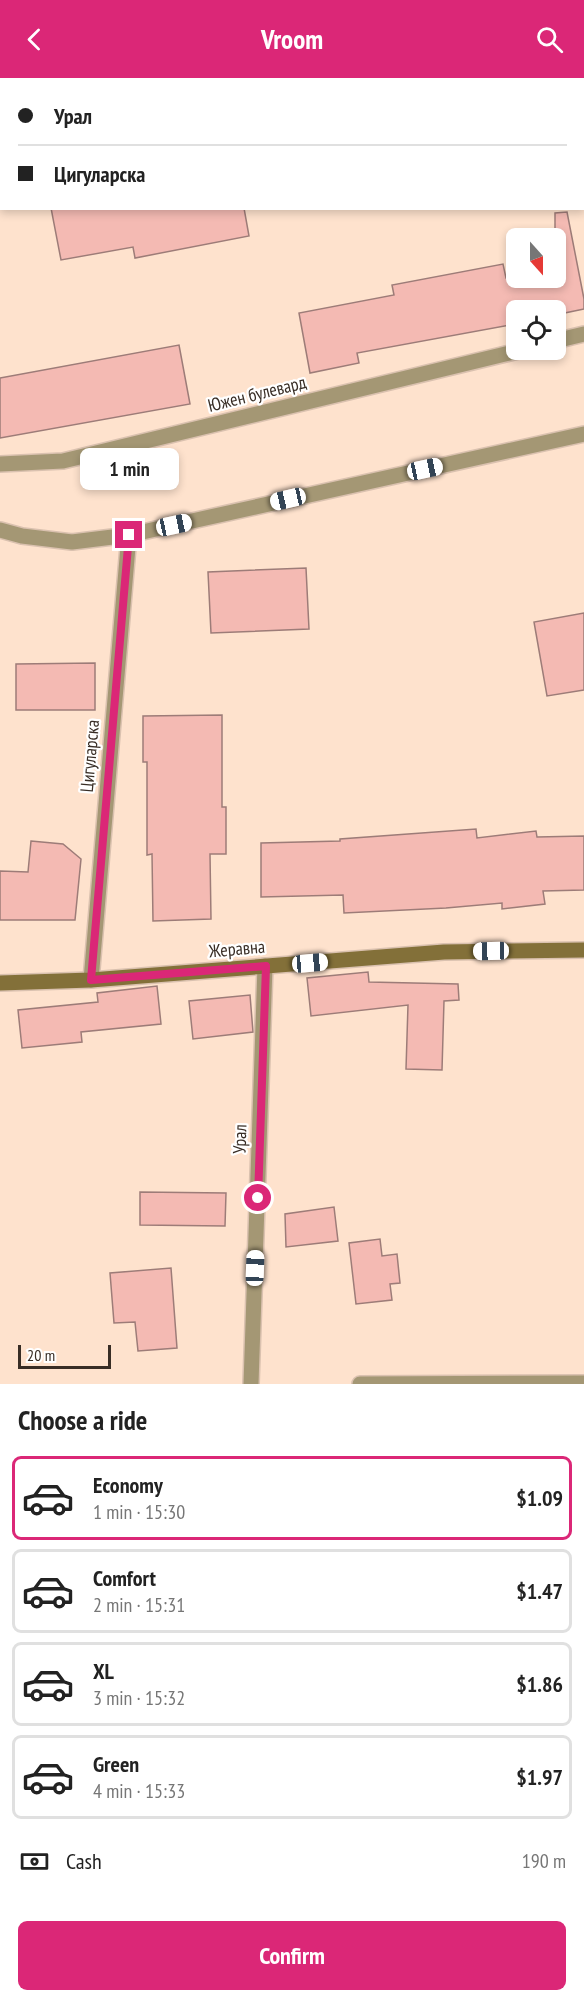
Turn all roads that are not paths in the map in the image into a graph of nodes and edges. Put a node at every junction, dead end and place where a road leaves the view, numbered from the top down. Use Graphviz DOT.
graph roads {
  1 [pos="584,334"];
  2 [pos="566,338"];
  3 [pos="506,354"];
  4 [pos="584,434"];
  5 [pos="0,464"];
  6 [pos="0,530"];
  7 [pos="129,535"];
  8 [pos="584,950"];
  9 [pos="266,966"];
  10 [pos="91,980"];
  11 [pos="0,983"];
  12 [pos="584,1383"];
  13 [pos="251,1384"];
  14 [pos="360,1384"];
  1 -- 2 [label="street"];
  3 -- 5 [label="street, Южен булевард"];
  4 -- 7 [label="street"];
  6 -- 7 [label="street"];
  7 -- 10 [label="street, Цигуларска"];
  8 -- 9 [label="street, Жеравна"];
  9 -- 10 [label="street, Жеравна"];
  9 -- 13 [label="street, Урал"];
  10 -- 11 [label="street, Жеравна"];
  12 -- 14 [label="street"];
}
